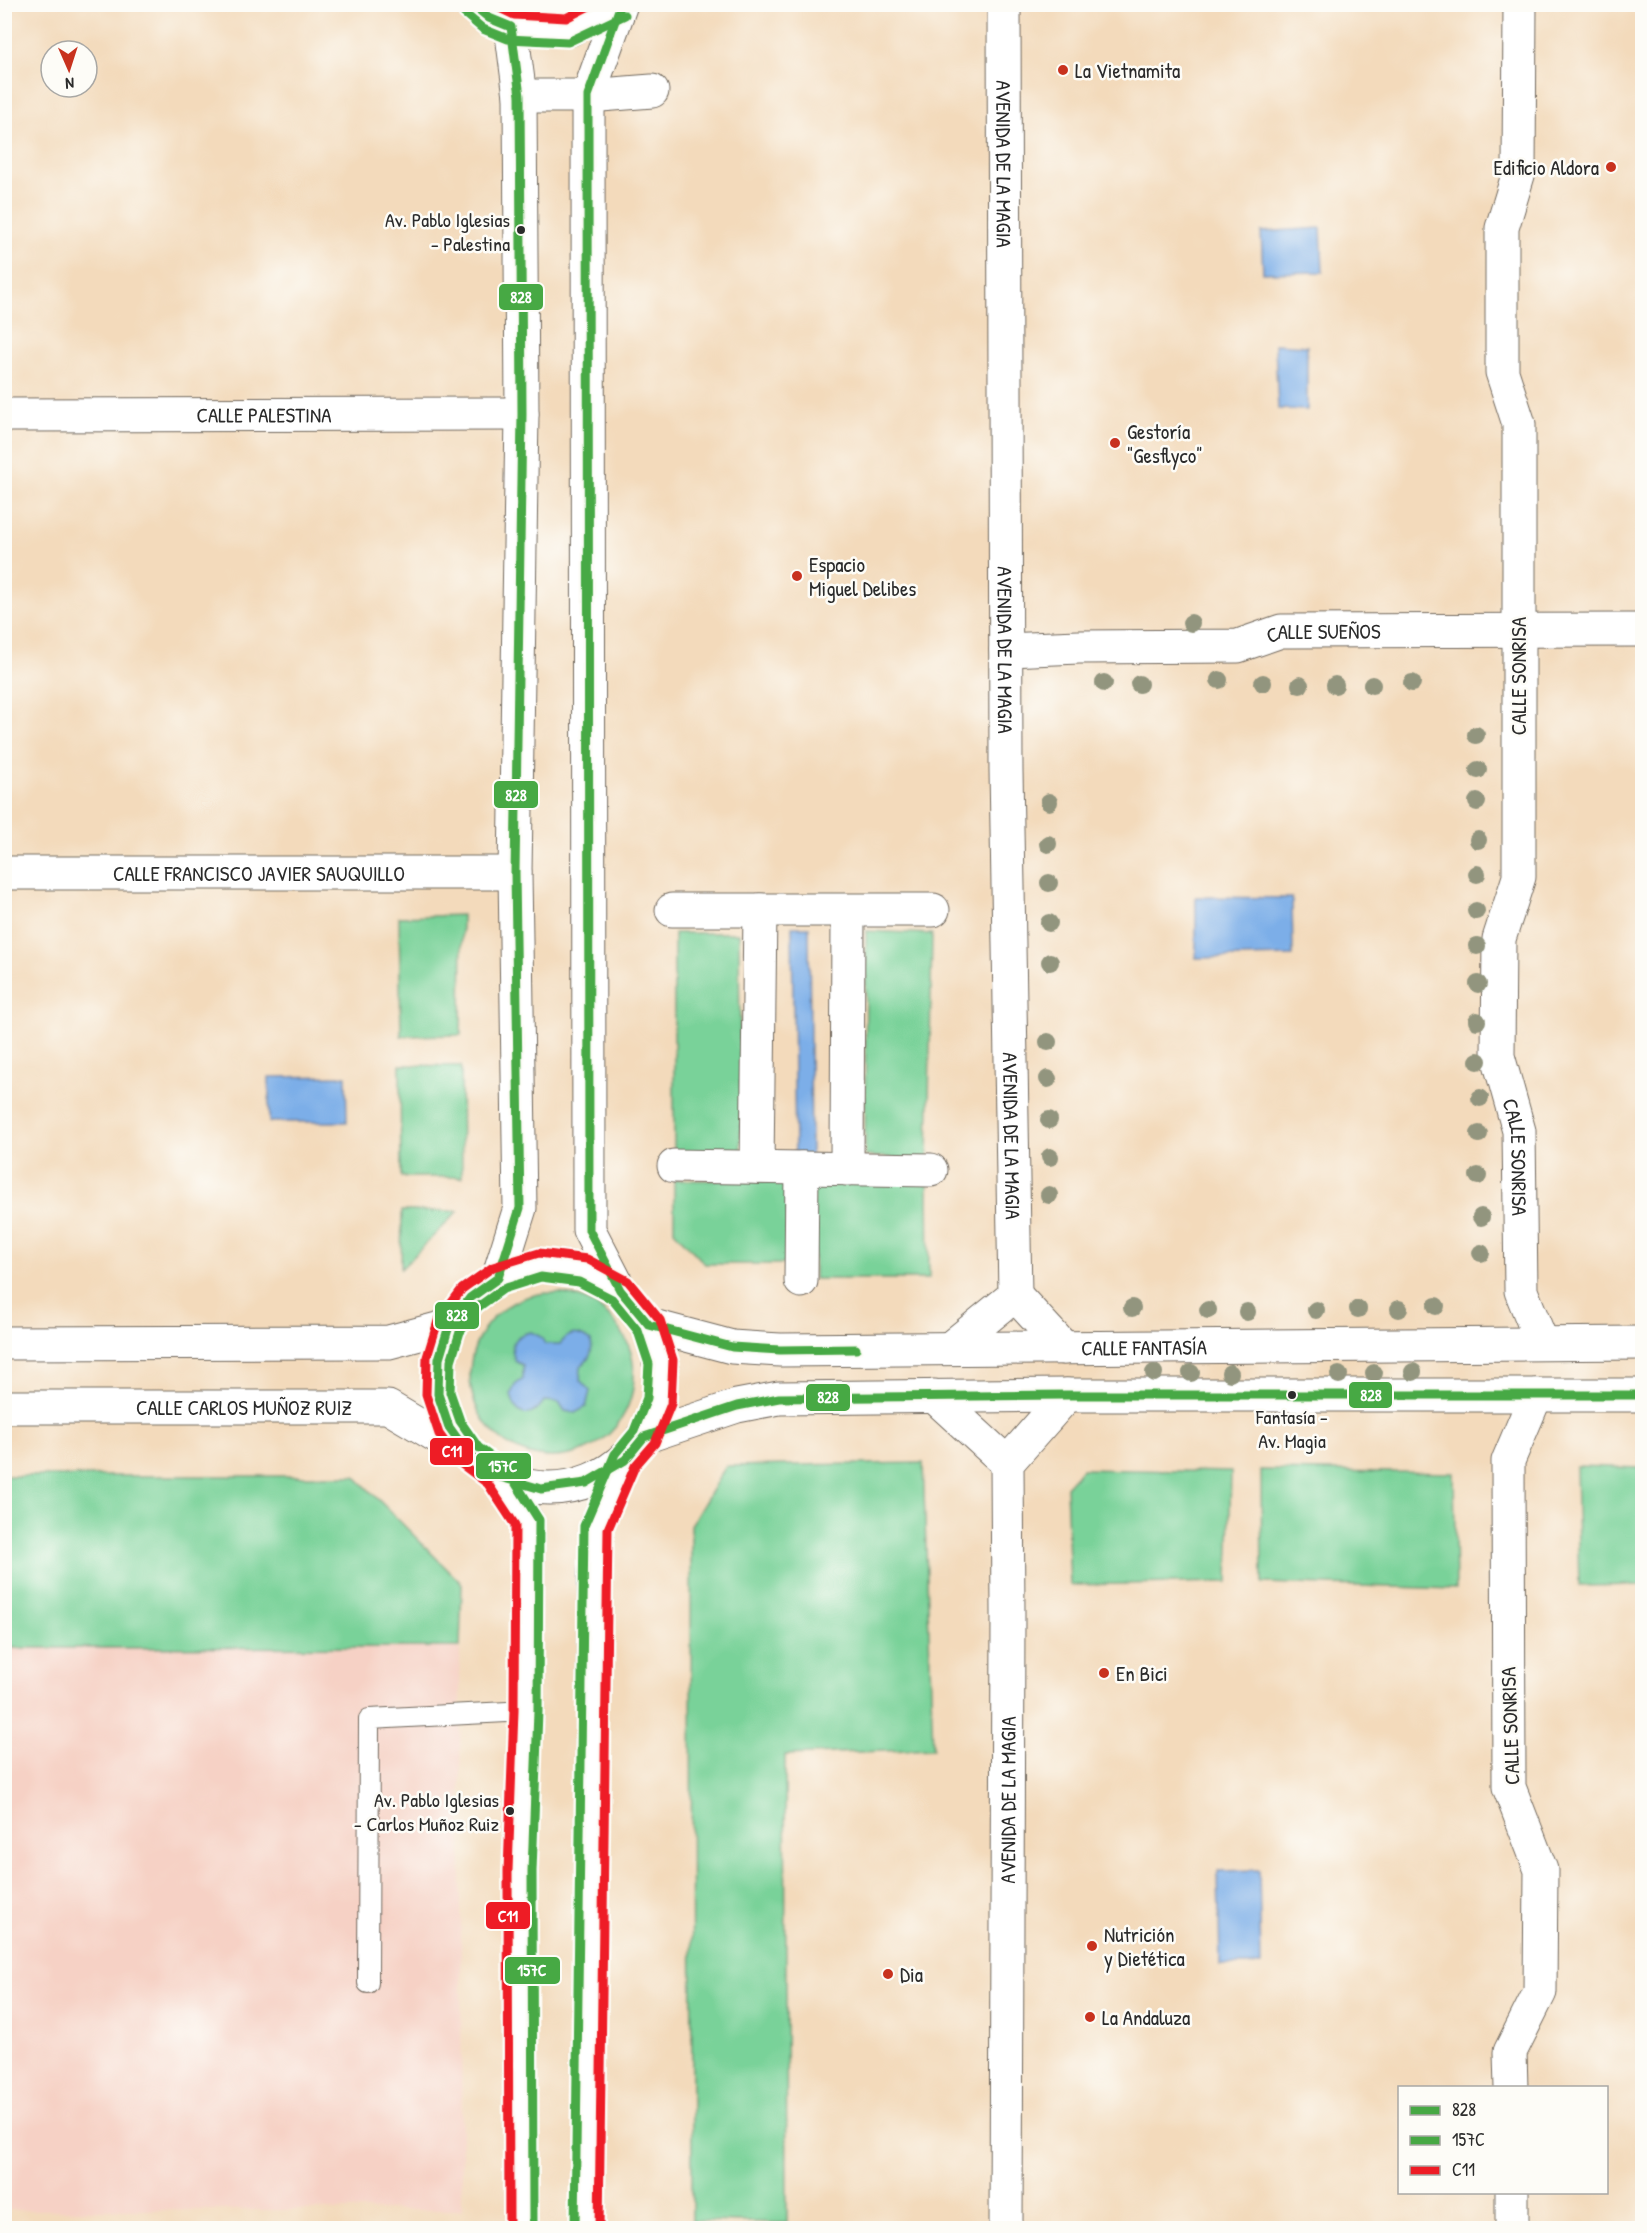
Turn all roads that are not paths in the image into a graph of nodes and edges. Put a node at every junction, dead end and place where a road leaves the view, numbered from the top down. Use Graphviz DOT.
graph roads {
  1 [pos="471,4"];
  2 [pos="620,4"];
  3 [pos="1004,4"];
  4 [pos="1520,4"];
  5 [pos="511,27"];
  6 [pos="652,91"];
  7 [pos="520,96"];
  8 [pos="588,96"];
  9 [pos="522,414"];
  10 [pos="4,415"];
  11 [pos="1518,629"];
  12 [pos="1642,630"];
  13 [pos="1006,650"];
  14 [pos="4,873"];
  15 [pos="515,873"];
  16 [pos="672,910"];
  17 [pos="760,910"];
  18 [pos="933,910"];
  19 [pos="848,911"];
  20 [pos="674,1166"];
  21 [pos="757,1167"];
  22 [pos="802,1168"];
  23 [pos="847,1169"];
  24 [pos="931,1170"];
  25 [pos="498,1278"];
  26 [pos="801,1281"];
  27 [pos="620,1290"];
  28 [pos="1015,1295"];
  29 [pos="649,1325"];
  30 [pos="449,1326"];
  31 [pos="4,1343"];
  32 [pos="1542,1343"];
  33 [pos="1642,1343"];
  34 [pos="950,1348"];
  35 [pos="1064,1348"];
  36 [pos="1067,1395"];
  37 [pos="1536,1395"];
  38 [pos="1642,1395"];
  39 [pos="934,1396"];
  40 [pos="4,1407"];
  41 [pos="635,1448"];
  42 [pos="469,1455"];
  43 [pos="1007,1463"];
  44 [pos="497,1476"];
  45 [pos="526,1711"];
  46 [pos="368,1983"];
  47 [pos="1510,2086"];
  48 [pos="1512,2194"];
  49 [pos="521,2229"];
  50 [pos="587,2229"];
  51 [pos="1006,2229"];
  52 [pos="1512,2229"];
  1 -- 5 [label="street"];
  2 -- 5 [label="street"];
  2 -- 8 [label="street"];
  3 -- 13 [label="street, AVENIDA DE LA MAGIA"];
  4 -- 11 [label="street, CALLE SONRISA"];
  5 -- 7 [label="street"];
  6 -- 8 [label="street"];
  7 -- 8 [label="street"];
  7 -- 9 [label="street"];
  8 -- 27 [label="street"];
  9 -- 10 [label="street, CALLE PALESTINA"];
  9 -- 15 [label="street"];
  11 -- 12 [label="street, CALLE SUEÑOS"];
  11 -- 13 [label="street, CALLE SUEÑOS"];
  11 -- 32 [label="street, CALLE SONRISA"];
  13 -- 28 [label="street, AVENIDA DE LA MAGIA"];
  14 -- 15 [label="street, CALLE FRANCISCO JAVIER SAUQUILLO"];
  15 -- 25 [label="street"];
  16 -- 17 [label="street"];
  17 -- 19 [label="street"];
  17 -- 21 [label="street"];
  18 -- 19 [label="street"];
  19 -- 23 [label="street"];
  20 -- 21 [label="street"];
  21 -- 22 [label="street"];
  22 -- 23 [label="street"];
  22 -- 26 [label="street"];
  23 -- 24 [label="street"];
  25 -- 27 [label="street"];
  25 -- 30 [label="street"];
  27 -- 29 [label="street"];
  28 -- 34 [label="street"];
  28 -- 35 [label="street"];
  29 -- 34 [label="street, CALLE FANTASÍA"];
  29 -- 41 [label="street"];
  30 -- 31 [label="street"];
  30 -- 42 [label="street"];
  32 -- 33 [label="street, CALLE FANTASÍA"];
  32 -- 35 [label="street, CALLE FANTASÍA"];
  34 -- 35 [label="street, CALLE FANTASÍA"];
  36 -- 37 [label="street"];
  36 -- 39 [label="street"];
  36 -- 43 [label="street"];
  37 -- 38 [label="street"];
  37 -- 47 [label="street, CALLE SONRISA"];
  39 -- 41 [label="street"];
  39 -- 43 [label="street"];
  40 -- 42 [label="street, CALLE CARLOS MUÑOZ RUIZ"];
  41 -- 44 [label="street"];
  41 -- 50 [label="street"];
  42 -- 44 [label="street"];
  43 -- 51 [label="street, AVENIDA DE LA MAGIA"];
  44 -- 45 [label="street"];
  45 -- 46 [label="lane"];
  45 -- 49 [label="street"];
  48 -- 52 [label="street"];
}
